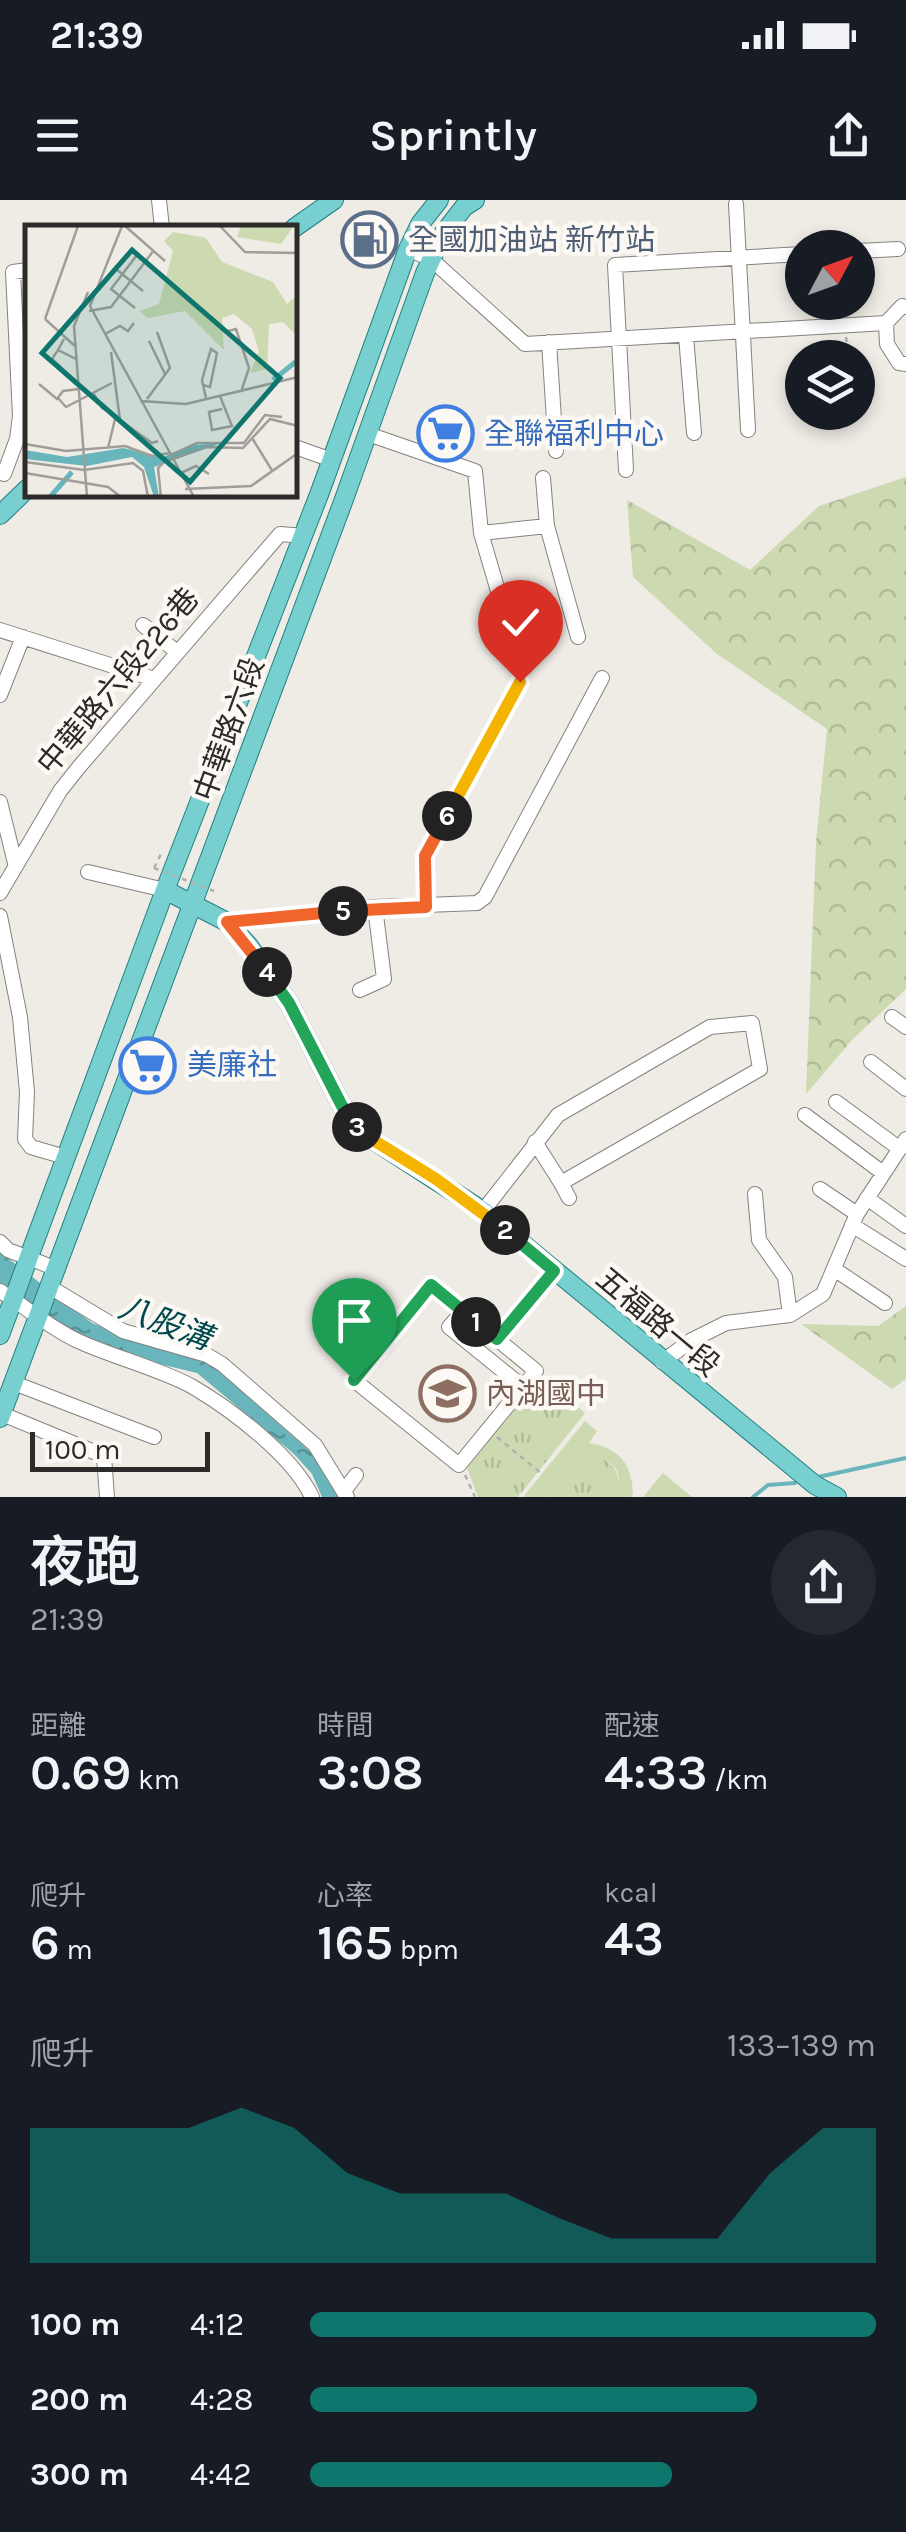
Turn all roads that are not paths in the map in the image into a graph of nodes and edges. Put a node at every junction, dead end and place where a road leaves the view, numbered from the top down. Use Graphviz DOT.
graph roads {
  1 [pos="159,200"];
  2 [pos="334,200"];
  3 [pos="439,200"];
  4 [pos="475,200"];
  5 [pos="736,204"];
  6 [pos="162,225"];
  7 [pos="298,225"];
  8 [pos="408,249"];
  9 [pos="898,249"];
  10 [pos="875,250"];
  11 [pos="785,255"];
  12 [pos="736,258"];
  13 [pos="431,259"];
  14 [pos="25,270"];
  15 [pos="906,307"];
  16 [pos="886,323"];
  17 [pos="740,334"];
  18 [pos="686,336"];
  19 [pos="617,339"];
  20 [pos="549,342"];
  21 [pos="906,364"];
  22 [pos="748,430"];
  23 [pos="368,434"];
  24 [pos="694,434"];
  25 [pos="298,448"];
  26 [pos="556,451"];
  27 [pos="332,460"];
  28 [pos="626,470"];
  29 [pos="2,473"];
  30 [pos="543,478"];
  31 [pos="24,490"];
  32 [pos="320,492"];
  33 [pos="343,502"];
  34 [pos="0,515"];
  35 [pos="547,526"];
  36 [pos="482,533"];
  37 [pos="304,536"];
  38 [pos="143,625"];
  39 [pos="0,630"];
  40 [pos="24,637"];
  41 [pos="578,638"];
  42 [pos="516,649"];
  43 [pos="177,652"];
  44 [pos="602,678"];
  45 [pos="154,679"];
  46 [pos="520,682"];
  47 [pos="0,695"];
  48 [pos="0,802"];
  49 [pos="4,841"];
  50 [pos="15,864"];
  51 [pos="88,872"];
  52 [pos="166,890"];
  53 [pos="0,893"];
  54 [pos="194,902"];
  55 [pos="426,907"];
  56 [pos="375,908"];
  57 [pos="0,916"];
  58 [pos="227,922"];
  59 [pos="360,990"];
  60 [pos="892,1017"];
  61 [pos="906,1027"];
  62 [pos="871,1062"];
  63 [pos="906,1088"];
  64 [pos="836,1102"];
  65 [pos="805,1115"];
  66 [pos="536,1142"];
  67 [pos="902,1151"];
  68 [pos="65,1157"];
  69 [pos="883,1173"];
  70 [pos="561,1183"];
  71 [pos="820,1189"];
  72 [pos="755,1194"];
  73 [pos="569,1198"];
  74 [pos="867,1198"];
  75 [pos="483,1211"];
  76 [pos="855,1220"];
  77 [pos="906,1226"];
  78 [pos="0,1242"];
  79 [pos="28,1258"];
  80 [pos="906,1258"];
  81 [pos="834,1268"];
  82 [pos="554,1271"];
  83 [pos="54,1278"];
  84 [pos="7,1295"];
  85 [pos="885,1302"];
  86 [pos="463,1311"];
  87 [pos="790,1315"];
  88 [pos="38,1320"];
  89 [pos="0,1335"];
  90 [pos="497,1339"];
  91 [pos="662,1362"];
  92 [pos="14,1383"];
  93 [pos="522,1387"];
  94 [pos="1,1416"];
  95 [pos="154,1437"];
  96 [pos="356,1475"];
  97 [pos="346,1494"];
  98 [pos="107,1497"];
  99 [pos="312,1497"];
  100 [pos="837,1497"];
  1 -- 6 [label="street"];
  2 -- 7 [label="main road"];
  3 -- 8 [label="main road, 中華路六段"];
  4 -- 13 [label="main road, 中華路六段"];
  5 -- 12 [label="street"];
  8 -- 13 [label="street"];
  8 -- 27 [label="main road, 中華路六段"];
  9 -- 10 [label="street"];
  11 -- 12 [label="street"];
  12 -- 17 [label="street"];
  12 -- 19 [label="street"];
  13 -- 20 [label="street"];
  13 -- 23 [label="main road, 中華路六段"];
  14 -- 29 [label="street"];
  15 -- 16 [label="street"];
  16 -- 17 [label="street"];
  16 -- 21 [label="street"];
  17 -- 18 [label="street"];
  17 -- 22 [label="street"];
  18 -- 19 [label="street"];
  18 -- 24 [label="street"];
  19 -- 20 [label="street"];
  19 -- 28 [label="street"];
  20 -- 26 [label="street"];
  23 -- 33 [label="main road, 中華路六段"];
  23 -- 36 [label="street"];
  25 -- 27 [label="street"];
  27 -- 32 [label="main road, 中華路六段"];
  29 -- 31 [label="street"];
  30 -- 35 [label="street"];
  31 -- 34 [label="main road"];
  32 -- 33 [label="street"];
  32 -- 37 [label="main road, 中華路六段"];
  33 -- 54 [label="main road, 中華路六段"];
  35 -- 36 [label="street"];
  35 -- 41 [label="street"];
  36 -- 42 [label="street"];
  37 -- 43 [label="street, 中華路六段226巷"];
  37 -- 52 [label="main road, 中華路六段"];
  38 -- 43 [label="street"];
  39 -- 40 [label="street"];
  40 -- 45 [label="street"];
  40 -- 47 [label="street"];
  43 -- 45 [label="street, 中華路六段226巷"];
  44 -- 55 [label="street"];
  45 -- 50 [label="street, 中華路六段226巷"];
  46 -- 55 [label="street"];
  48 -- 49 [label="street"];
  49 -- 50 [label="street"];
  50 -- 53 [label="street, 中華路六段226巷"];
  51 -- 52 [label="street"];
  52 -- 54 [label="main road, 五福路一段"];
  52 -- 68 [label="main road, 中華路六段"];
  54 -- 58 [label="main road, 五福路一段"];
  54 -- 83 [label="main road, 中華路六段"];
  55 -- 56 [label="street"];
  56 -- 58 [label="street"];
  56 -- 59 [label="street"];
  57 -- 68 [label="street"];
  58 -- 75 [label="main road, 五福路一段"];
  60 -- 61 [label="street"];
  62 -- 63 [label="street"];
  64 -- 67 [label="street"];
  65 -- 69 [label="street"];
  66 -- 70 [label="street"];
  66 -- 70 [label="street"];
  66 -- 75 [label="street"];
  67 -- 69 [label="street"];
  68 -- 79 [label="main road, 中華路六段"];
  69 -- 74 [label="street"];
  70 -- 73 [label="street"];
  71 -- 76 [label="street"];
  72 -- 87 [label="street"];
  74 -- 76 [label="street"];
  74 -- 77 [label="street"];
  75 -- 82 [label="main road, 五福路一段"];
  76 -- 80 [label="street"];
  76 -- 81 [label="street"];
  78 -- 79 [label="street"];
  79 -- 83 [label="street"];
  79 -- 84 [label="main road, 中華路六段"];
  81 -- 85 [label="street"];
  81 -- 87 [label="street"];
  82 -- 90 [label="street"];
  82 -- 91 [label="main road, 五福路一段"];
  83 -- 88 [label="main road, 中華路六段"];
  83 -- 97 [label="street"];
  84 -- 88 [label="street"];
  84 -- 89 [label="main road"];
  86 -- 90 [label="street"];
  86 -- 93 [label="street"];
  86 -- 93 [label="street"];
  87 -- 91 [label="street"];
  88 -- 92 [label="main road"];
  88 -- 99 [label="street"];
  90 -- 93 [label="street"];
  91 -- 100 [label="main road, 五福路一段"];
  92 -- 94 [label="main road"];
  92 -- 95 [label="street"];
  94 -- 98 [label="street"];
  96 -- 97 [label="street"];
}
